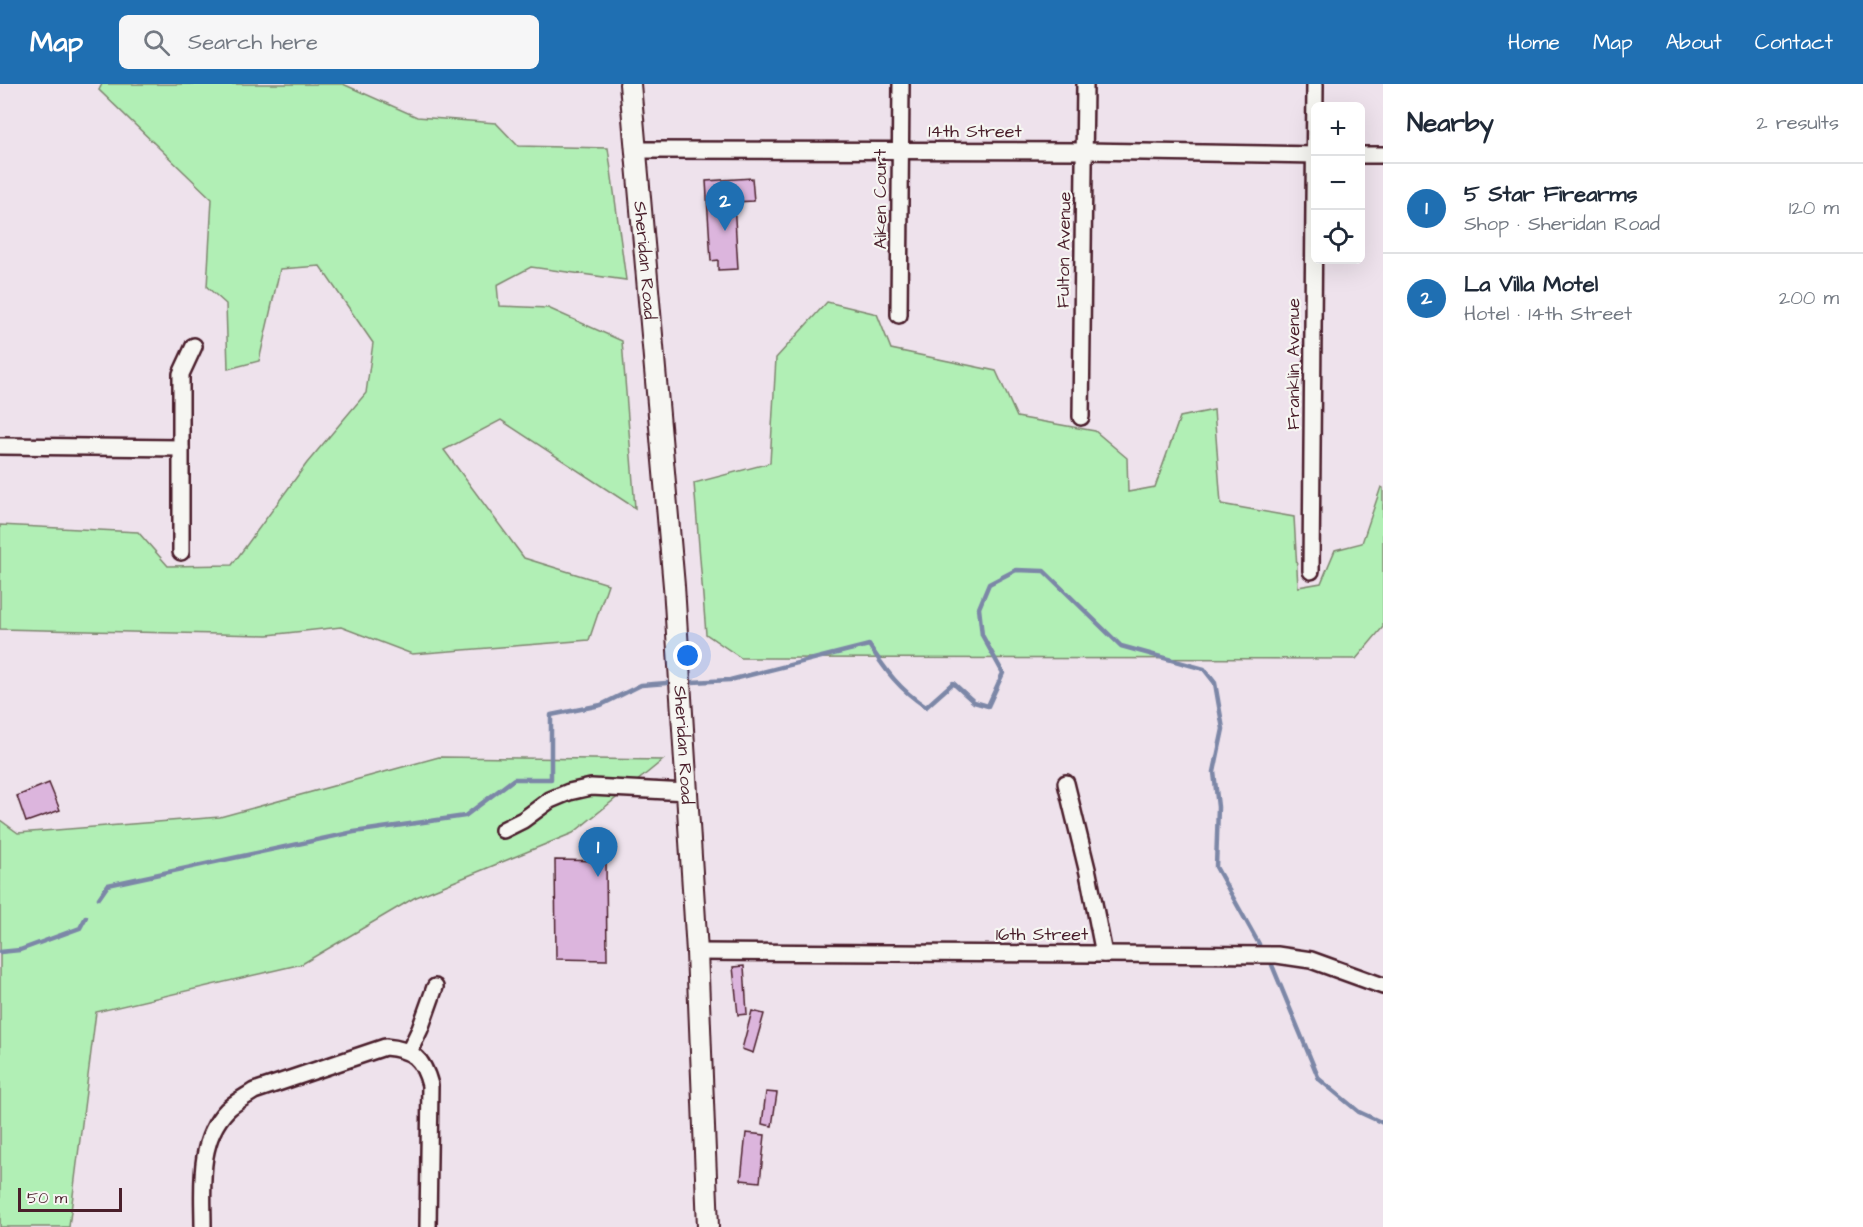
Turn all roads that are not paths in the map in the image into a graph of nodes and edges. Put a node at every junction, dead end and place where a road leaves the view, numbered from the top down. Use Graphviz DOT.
graph roads {
  1 [pos="630,84"];
  2 [pos="901,84"];
  3 [pos="1085,84"];
  4 [pos="1315,84"];
  5 [pos="1315,102"];
  6 [pos="635,150"];
  7 [pos="900,150"];
  8 [pos="1084,151"];
  9 [pos="1311,155"];
  10 [pos="1365,155"];
  11 [pos="1383,155"];
  12 [pos="1315,156"];
  13 [pos="899,315"];
  14 [pos="194,346"];
  15 [pos="1082,417"];
  16 [pos="0,446"];
  17 [pos="181,448"];
  18 [pos="181,552"];
  19 [pos="1311,571"];
  20 [pos="1066,783"];
  21 [pos="687,792"];
  22 [pos="503,830"];
  23 [pos="697,952"];
  24 [pos="1104,954"];
  25 [pos="1383,986"];
  26 [pos="435,987"];
  27 [pos="409,1052"];
  28 [pos="203,1227"];
  29 [pos="428,1227"];
  30 [pos="708,1227"];
  1 -- 6 [label="main road, Sheridan Road"];
  2 -- 7 [label="street, Aiken Court"];
  3 -- 8 [label="street, Fulton Avenue"];
  4 -- 5 [label="street, Franklin Avenue"];
  6 -- 7 [label="street, 14th Street"];
  6 -- 21 [label="main road, Sheridan Road"];
  7 -- 8 [label="street, 14th Street"];
  7 -- 13 [label="street, Aiken Court"];
  8 -- 9 [label="street, 14th Street"];
  8 -- 15 [label="street, Fulton Avenue"];
  10 -- 11 [label="street"];
  12 -- 19 [label="street, Franklin Avenue"];
  14 -- 17 [label="street"];
  16 -- 17 [label="street"];
  17 -- 18 [label="street"];
  20 -- 24 [label="street"];
  21 -- 22 [label="street"];
  21 -- 23 [label="main road, Sheridan Road"];
  23 -- 24 [label="street, 16th Street"];
  23 -- 30 [label="main road, Sheridan Road"];
  24 -- 25 [label="street, 16th Street"];
  26 -- 27 [label="street"];
  27 -- 28 [label="street"];
  27 -- 29 [label="street"];
}
